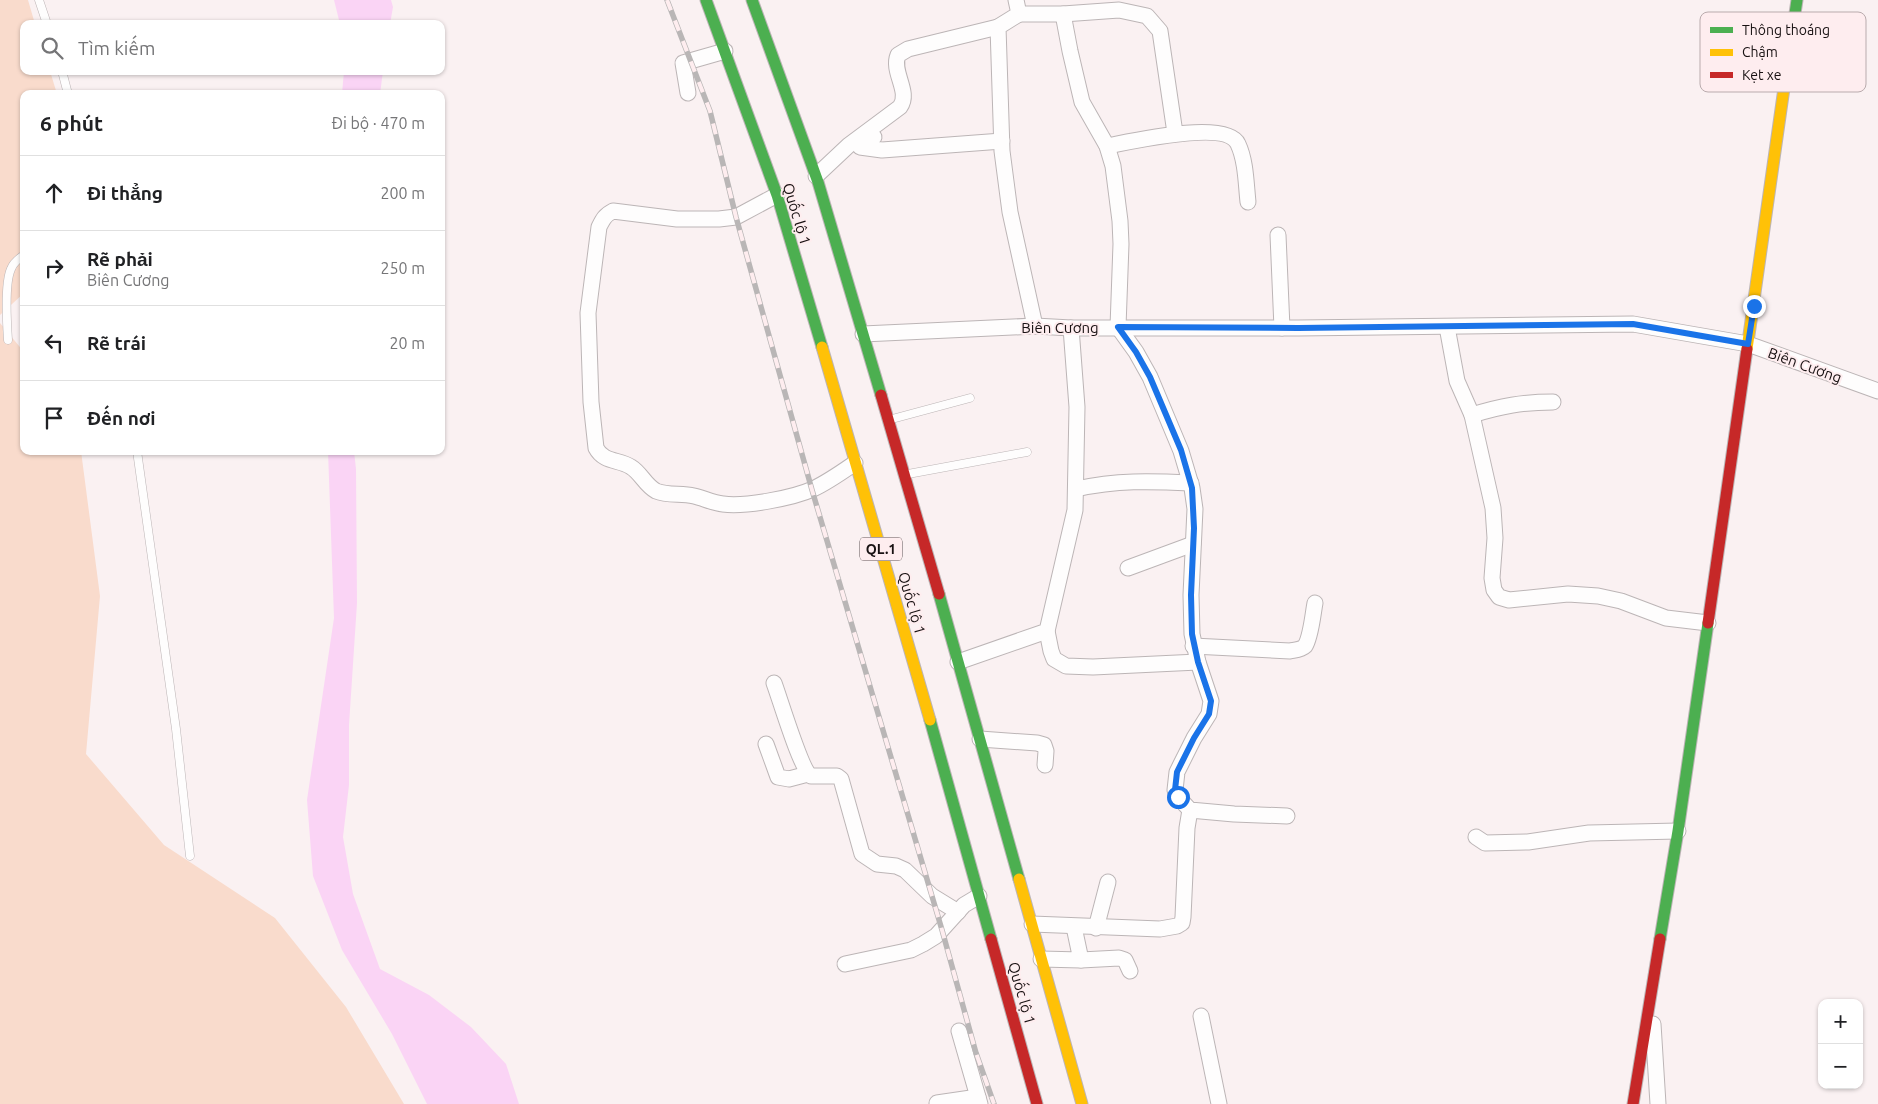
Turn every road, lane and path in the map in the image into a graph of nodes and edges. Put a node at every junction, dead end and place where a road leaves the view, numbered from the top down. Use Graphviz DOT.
graph roads {
  1 [pos="39,0"];
  2 [pos="706,0"];
  3 [pos="752,0"];
  4 [pos="1017,7"];
  5 [pos="1063,14"];
  6 [pos="46,20"];
  7 [pos="998,27"];
  8 [pos="725,51"];
  9 [pos="63,75"];
  10 [pos="67,90"];
  11 [pos="1784,92"];
  12 [pos="688,93"];
  13 [pos="903,115"];
  14 [pos="1175,133"];
  15 [pos="1002,141"];
  16 [pos="1107,146"];
  17 [pos="816,176"];
  18 [pos="777,195"];
  19 [pos="1248,202"];
  20 [pos="1278,235"];
  21 [pos="20,258"];
  22 [pos="1034,326"];
  23 [pos="1447,326"];
  24 [pos="1118,327"];
  25 [pos="1071,328"];
  26 [pos="1282,328"];
  27 [pos="863,334"];
  28 [pos="8,340"];
  29 [pos="1748,344"];
  30 [pos="1878,391"];
  31 [pos="970,398"];
  32 [pos="1553,402"];
  33 [pos="1472,415"];
  34 [pos="888,420"];
  35 [pos="1027,452"];
  36 [pos="138,455"];
  37 [pos="856,463"];
  38 [pos="904,475"];
  39 [pos="1191,483"];
  40 [pos="1076,489"];
  41 [pos="1194,544"];
  42 [pos="1128,568"];
  43 [pos="1315,603"];
  44 [pos="1708,623"];
  45 [pos="1048,631"];
  46 [pos="1194,646"];
  47 [pos="958,662"];
  48 [pos="1198,662"];
  49 [pos="774,683"];
  50 [pos="980,739"];
  51 [pos="766,744"];
  52 [pos="1045,764"];
  53 [pos="808,774"];
  54 [pos="1190,810"];
  55 [pos="1287,816"];
  56 [pos="1678,830"];
  57 [pos="1476,837"];
  58 [pos="190,856"];
  59 [pos="1108,882"];
  60 [pos="979,896"];
  61 [pos="958,912"];
  62 [pos="1032,924"];
  63 [pos="1074,927"];
  64 [pos="1096,928"];
  65 [pos="1041,959"];
  66 [pos="1081,960"];
  67 [pos="845,964"];
  68 [pos="1130,972"];
  69 [pos="1651,997"];
  70 [pos="1201,1016"];
  71 [pos="959,1031"];
  72 [pos="979,1101"];
  73 [pos="937,1103"];
  74 [pos="1037,1104"];
  75 [pos="1082,1104"];
  76 [pos="1218,1104"];
  77 [pos="1633,1104"];
  78 [pos="1658,1104"];
  1 -- 6 [label="lane"];
  2 -- 8 [label="main road, Quốc lộ 1 / QL.1"];
  3 -- 17 [label="main road, Quốc lộ 1 / QL.1"];
  4 -- 5 [label="street"];
  4 -- 7 [label="street"];
  5 -- 14 [label="street"];
  5 -- 16 [label="street"];
  7 -- 15 [label="street"];
  7 -- 17 [label="street"];
  8 -- 12 [label="street"];
  8 -- 18 [label="main road, Quốc lộ 1 / QL.1"];
  9 -- 10 [label="lane"];
  11 -- 29 [label="main road"];
  13 -- 15 [label="street"];
  14 -- 16 [label="street"];
  14 -- 19 [label="street"];
  15 -- 22 [label="street"];
  16 -- 24 [label="street"];
  17 -- 27 [label="main road, Quốc lộ 1 / QL.1"];
  18 -- 37 [label="main road, Quốc lộ 1 / QL.1"];
  18 -- 37 [label="street"];
  20 -- 26 [label="street"];
  21 -- 28 [label="lane"];
  22 -- 25 [label="street, Biên Cương"];
  22 -- 27 [label="street, Biên Cương"];
  23 -- 26 [label="street, Biên Cương"];
  23 -- 29 [label="street, Biên Cương"];
  23 -- 33 [label="street"];
  24 -- 25 [label="street, Biên Cương"];
  24 -- 26 [label="street, Biên Cương"];
  24 -- 39 [label="street"];
  25 -- 40 [label="street"];
  27 -- 34 [label="main road, Quốc lộ 1 / QL.1"];
  29 -- 30 [label="street, Biên Cương"];
  29 -- 44 [label="main road"];
  31 -- 34 [label="lane"];
  32 -- 33 [label="street"];
  33 -- 44 [label="street"];
  34 -- 38 [label="main road, Quốc lộ 1 / QL.1"];
  35 -- 38 [label="lane"];
  36 -- 58 [label="lane"];
  37 -- 60 [label="main road, Quốc lộ 1 / QL.1"];
  38 -- 47 [label="main road, Quốc lộ 1 / QL.1"];
  39 -- 40 [label="street"];
  39 -- 41 [label="street"];
  40 -- 45 [label="street"];
  41 -- 42 [label="street"];
  41 -- 46 [label="street"];
  43 -- 46 [label="street"];
  44 -- 56 [label="main road"];
  45 -- 47 [label="street"];
  45 -- 48 [label="street"];
  46 -- 48 [label="street"];
  47 -- 50 [label="main road, Quốc lộ 1 / QL.1"];
  48 -- 54 [label="street"];
  49 -- 53 [label="street"];
  50 -- 52 [label="street"];
  50 -- 62 [label="main road, Quốc lộ 1 / QL.1"];
  51 -- 53 [label="street"];
  53 -- 61 [label="street"];
  54 -- 55 [label="street"];
  54 -- 64 [label="street"];
  56 -- 57 [label="street"];
  56 -- 69 [label="main road"];
  59 -- 64 [label="street"];
  60 -- 61 [label="street"];
  60 -- 74 [label="main road, Quốc lộ 1 / QL.1"];
  61 -- 67 [label="street"];
  62 -- 63 [label="street"];
  62 -- 65 [label="main road, Quốc lộ 1 / QL.1"];
  63 -- 64 [label="street"];
  63 -- 66 [label="street"];
  65 -- 66 [label="street"];
  65 -- 75 [label="main road, Quốc lộ 1 / QL.1"];
  66 -- 68 [label="street"];
  69 -- 77 [label="main road"];
  69 -- 78 [label="street"];
  70 -- 76 [label="street"];
  71 -- 72 [label="street"];
  72 -- 73 [label="street"];
}
